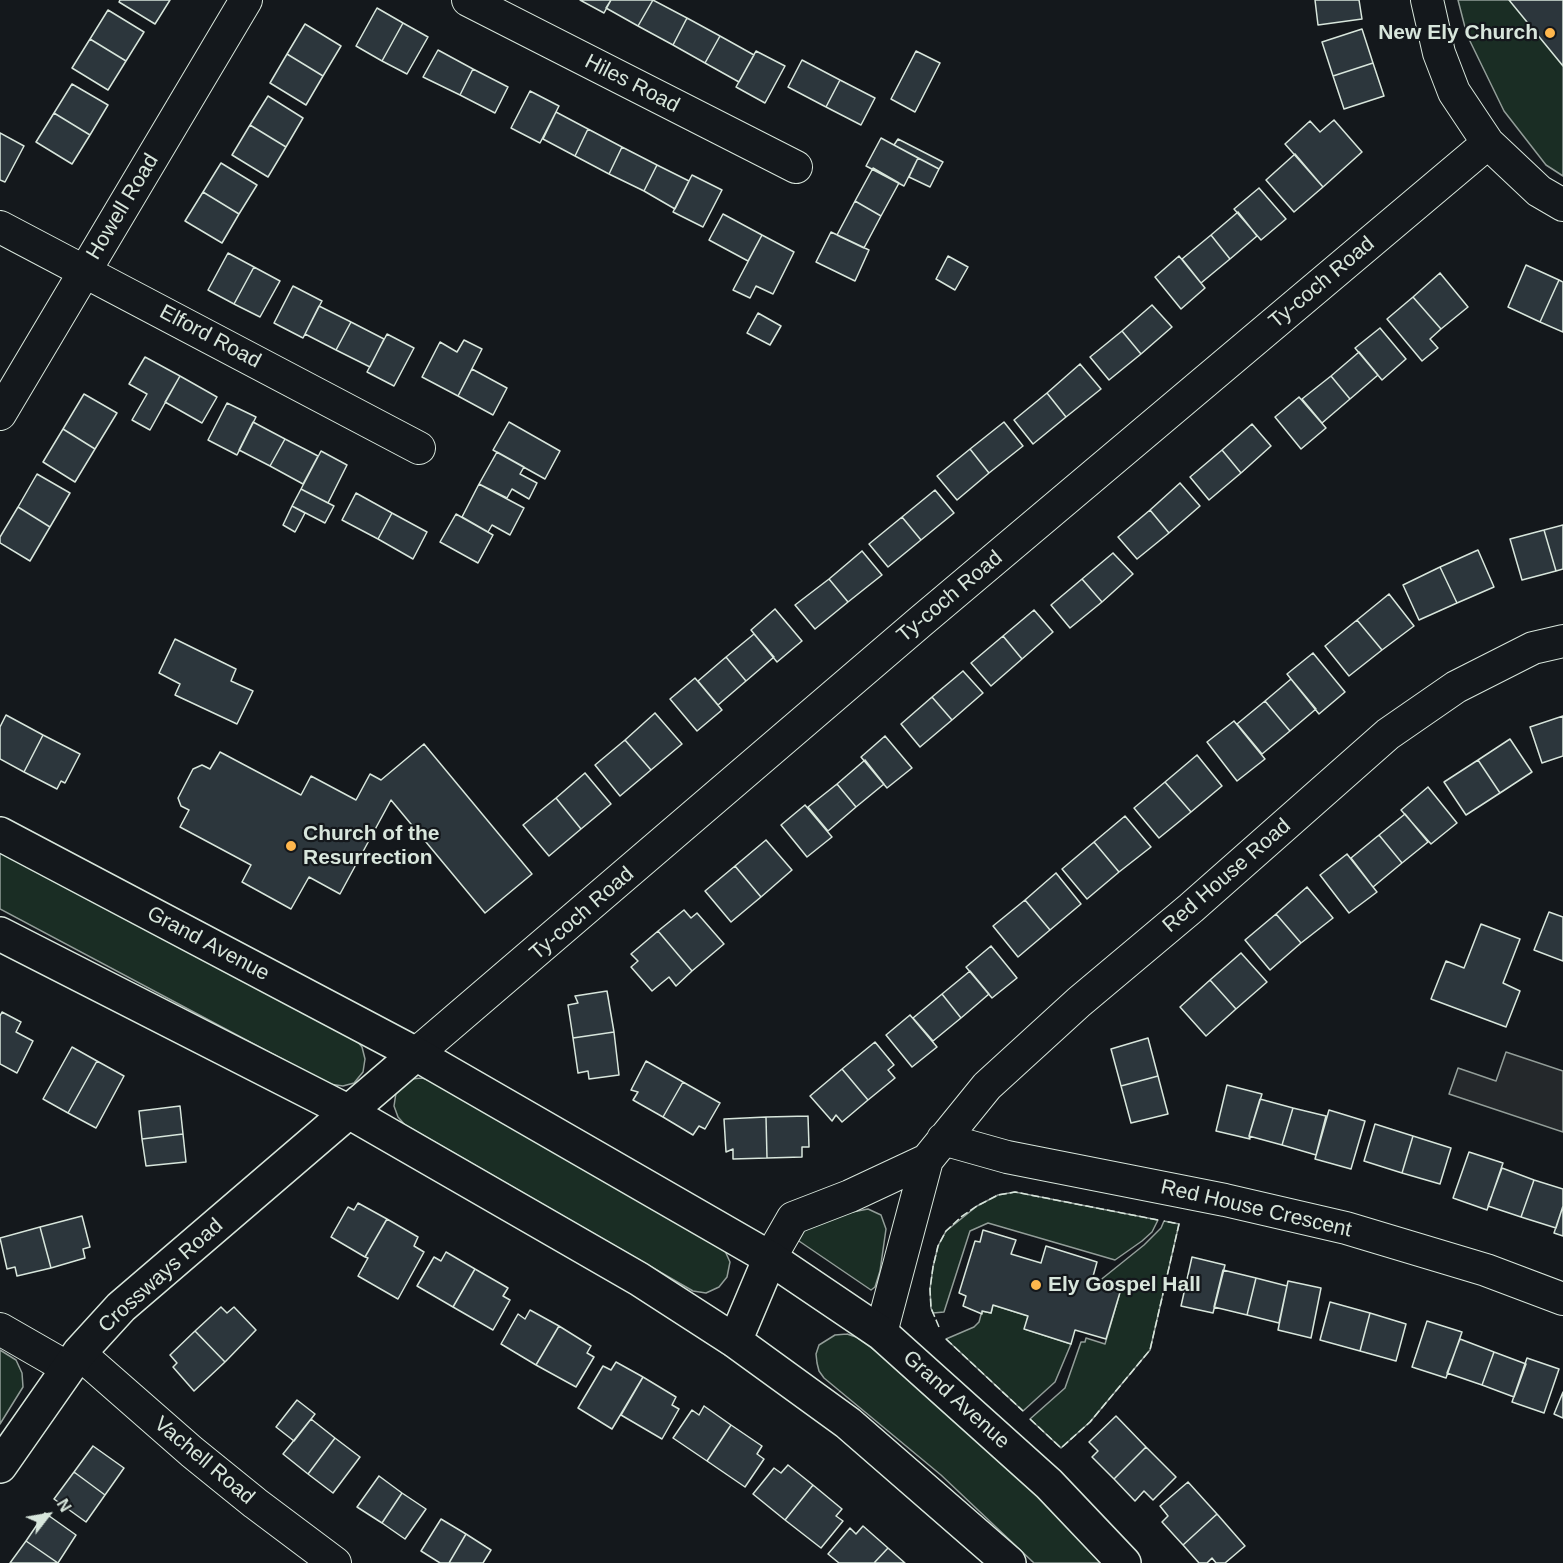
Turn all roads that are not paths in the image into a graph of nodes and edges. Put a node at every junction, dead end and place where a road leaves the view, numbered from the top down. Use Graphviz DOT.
graph roads {
  1 [pos="246,0"];
  2 [pos="468,0"];
  3 [pos="1427,0"];
  4 [pos="1488,143"];
  5 [pos="796,167"];
  6 [pos="1563,205"];
  7 [pos="0,227"];
  8 [pos="84,272"];
  9 [pos="0,414"];
  10 [pos="419,448"];
  11 [pos="1563,641"];
  12 [pos="0,834"];
  13 [pos="0,934"];
  14 [pos="416,1054"];
  15 [pos="349,1112"];
  16 [pos="935,1150"];
  17 [pos="770,1258"];
  18 [pos="1563,1299"];
  19 [pos="0,1329"];
  20 [pos="881,1333"];
  21 [pos="735,1341"];
  22 [pos="74,1360"];
  23 [pos="0,1466"];
  24 [pos="335,1563"];
  25 [pos="1009,1563"];
  26 [pos="1124,1563"];
  1 -- 8 [label="street, Howell Road"];
  2 -- 5 [label="street, Hiles Road"];
  3 -- 4 [label="street"];
  4 -- 6 [label="street"];
  4 -- 14 [label="street, Ty-coch Road"];
  7 -- 8 [label="street, Elford Road"];
  8 -- 9 [label="street, Howell Road"];
  8 -- 10 [label="street, Elford Road"];
  11 -- 16 [label="street, Red House Road"];
  12 -- 14 [label="street, Grand Avenue"];
  13 -- 15 [label="street"];
  14 -- 15 [label="street"];
  14 -- 17 [label="street, Grand Avenue"];
  15 -- 21 [label="street"];
  15 -- 22 [label="street, Crossways Road"];
  16 -- 17 [label="street, Red House Road"];
  16 -- 18 [label="street, Red House Crescent"];
  16 -- 20 [label="street, Red House Road"];
  17 -- 20 [label="street, Grand Avenue"];
  17 -- 21 [label="street"];
  19 -- 22 [label="street, Vachell Road"];
  20 -- 26 [label="street, Grand Avenue"];
  21 -- 25 [label="street"];
  22 -- 23 [label="street, Crossways Road"];
  22 -- 24 [label="street, Vachell Road"];
}
